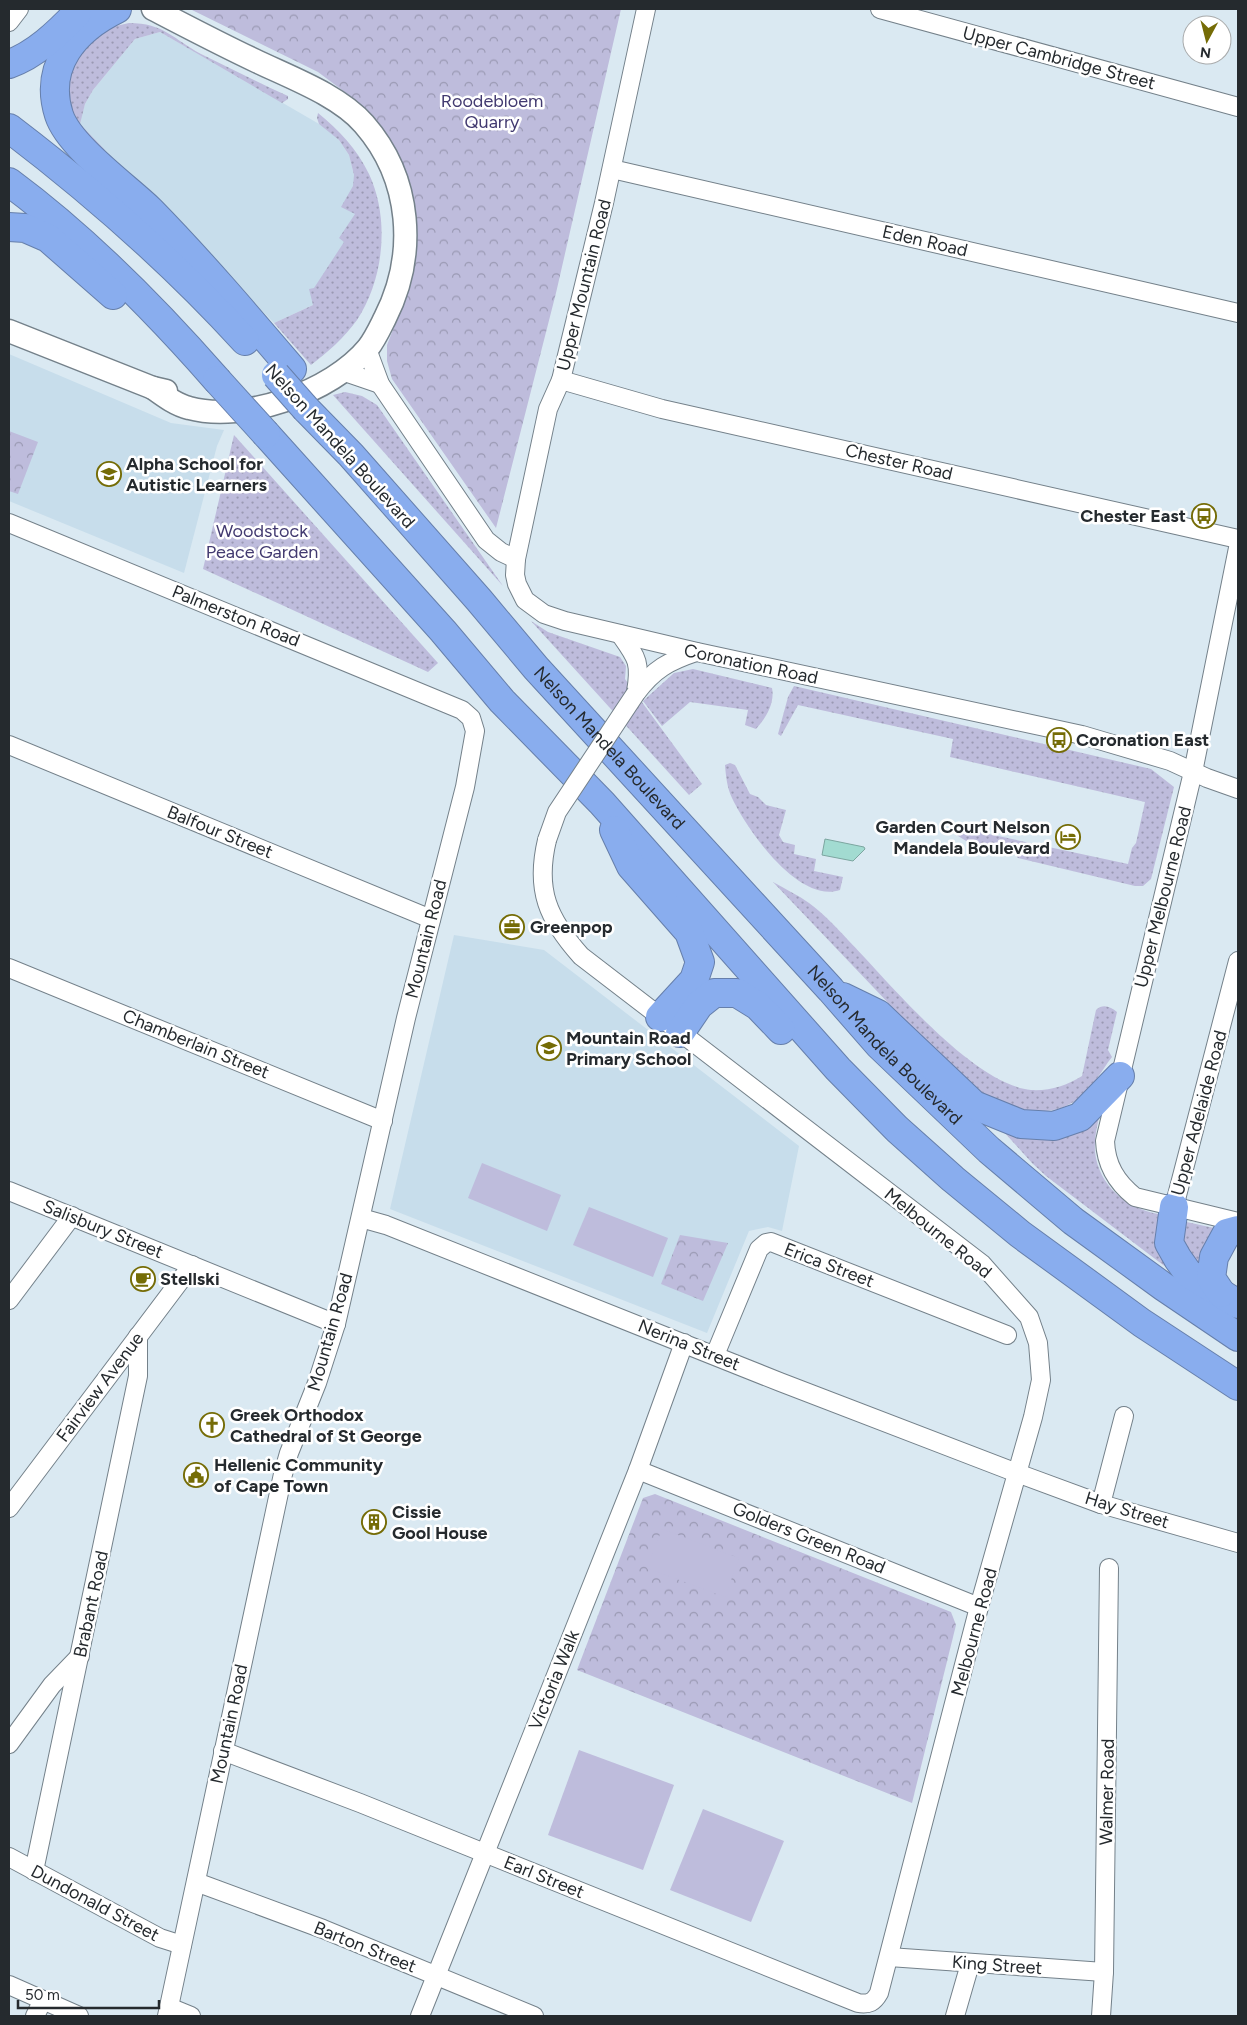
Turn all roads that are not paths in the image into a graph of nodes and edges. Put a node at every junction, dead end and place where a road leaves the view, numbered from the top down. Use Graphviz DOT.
graph roads {
  1 [pos="19,9"];
  2 [pos="81,9"];
  3 [pos="117,9"];
  4 [pos="153,9"];
  5 [pos="646,9"];
  6 [pos="880,9"];
  7 [pos="9,22"];
  8 [pos="9,64"];
  9 [pos="329,98"];
  10 [pos="1238,107"];
  11 [pos="9,128"];
  12 [pos="612,169"];
  13 [pos="9,182"];
  14 [pos="9,227"];
  15 [pos="1238,313"];
  16 [pos="9,331"];
  17 [pos="174,331"];
  18 [pos="367,350"];
  19 [pos="342,371"];
  20 [pos="284,372"];
  21 [pos="561,380"];
  22 [pos="380,384"];
  23 [pos="153,388"];
  24 [pos="9,523"];
  25 [pos="1238,539"];
  26 [pos="1238,548"];
  27 [pos="516,559"];
  28 [pos="620,634"];
  29 [pos="697,652"];
  30 [pos="636,693"];
  31 [pos="462,710"];
  32 [pos="9,745"];
  33 [pos="1193,772"];
  34 [pos="1238,789"];
  35 [pos="602,804"];
  36 [pos="431,919"];
  37 [pos="1238,961"];
  38 [pos="9,968"];
  39 [pos="831,990"];
  40 [pos="670,1025"];
  41 [pos="1120,1076"];
  42 [pos="383,1121"];
  43 [pos="9,1191"];
  44 [pos="1174,1207"];
  45 [pos="72,1216"];
  46 [pos="360,1218"];
  47 [pos="1238,1222"];
  48 [pos="1238,1230"];
  49 [pos="1020,1234"];
  50 [pos="192,1265"];
  51 [pos="1229,1299"];
  52 [pos="9,1300"];
  53 [pos="336,1324"];
  54 [pos="1007,1335"];
  55 [pos="138,1336"];
  56 [pos="1238,1337"];
  57 [pos="684,1343"];
  58 [pos="715,1355"];
  59 [pos="1238,1386"];
  60 [pos="1124,1416"];
  61 [pos="638,1470"];
  62 [pos="1017,1473"];
  63 [pos="1101,1504"];
  64 [pos="9,1508"];
  65 [pos="1238,1543"];
  66 [pos="1109,1568"];
  67 [pos="979,1606"];
  68 [pos="80,1656"];
  69 [pos="9,1744"];
  70 [pos="223,1751"];
  71 [pos="485,1853"];
  72 [pos="9,1858"];
  73 [pos="34,1871"];
  74 [pos="196,1882"];
  75 [pos="182,1945"];
  76 [pos="890,1957"];
  77 [pos="970,1964"];
  78 [pos="1104,1972"];
  79 [pos="436,1976"];
  80 [pos="9,1984"];
  81 [pos="43,2000"];
  82 [pos="864,2004"];
  83 [pos="168,2012"];
  84 [pos="36,2016"];
  85 [pos="79,2016"];
  86 [pos="191,2016"];
  87 [pos="420,2016"];
  88 [pos="534,2016"];
  89 [pos="955,2016"];
  90 [pos="1101,2016"];
  1 -- 7 [label="street"];
  2 -- 8 [label="highway"];
  3 -- 20 [label="highway"];
  4 -- 9 [label="street"];
  5 -- 12 [label="street, Upper Mountain Road"];
  6 -- 10 [label="street, Upper Cambridge Street"];
  9 -- 18 [label="street"];
  9 -- 23 [label="street"];
  11 -- 20 [label="highway, Nelson Mandela Boulevard"];
  12 -- 15 [label="street, Eden Road"];
  12 -- 21 [label="street, Upper Mountain Road"];
  13 -- 17 [label="highway"];
  14 -- 17 [label="highway"];
  16 -- 23 [label="street"];
  17 -- 35 [label="highway, bridge"];
  18 -- 19 [label="street"];
  18 -- 22 [label="street"];
  19 -- 22 [label="street"];
  19 -- 23 [label="street"];
  20 -- 39 [label="highway, Nelson Mandela Boulevard"];
  21 -- 25 [label="street, Chester Road"];
  21 -- 27 [label="street, Upper Mountain Road"];
  22 -- 27 [label="street"];
  24 -- 31 [label="street, Palmerston Road"];
  26 -- 33 [label="street, Upper Melbourne Road"];
  27 -- 28 [label="street, Coronation Road"];
  28 -- 29 [label="street, Coronation Road"];
  28 -- 30 [label="street, Melbourne Road"];
  29 -- 30 [label="street, Melbourne Road"];
  29 -- 33 [label="street, Coronation Road"];
  30 -- 40 [label="street, Melbourne Road, bridge"];
  31 -- 36 [label="street, Mountain Road"];
  32 -- 36 [label="street, Balfour Street"];
  33 -- 34 [label="street, Coronation Road"];
  33 -- 41 [label="street, Upper Melbourne Road"];
  35 -- 40 [label="highway"];
  35 -- 49 [label="highway"];
  36 -- 42 [label="street, Mountain Road"];
  37 -- 44 [label="street, Upper Adelaide Road"];
  38 -- 42 [label="street, Chamberlain Street"];
  39 -- 41 [label="highway"];
  39 -- 56 [label="highway, Nelson Mandela Boulevard"];
  40 -- 49 [label="highway"];
  40 -- 62 [label="street, Melbourne Road"];
  41 -- 44 [label="street, Upper Melbourne Road"];
  42 -- 46 [label="street, Mountain Road"];
  43 -- 45 [label="street, Salisbury Street"];
  44 -- 47 [label="street, Upper Melbourne Road"];
  44 -- 51 [label="highway"];
  45 -- 50 [label="street, Salisbury Street"];
  45 -- 52 [label="street"];
  46 -- 53 [label="street, Mountain Road"];
  46 -- 57 [label="street, Nerina Street"];
  48 -- 51 [label="highway"];
  49 -- 59 [label="highway"];
  50 -- 53 [label="street, Salisbury Street"];
  50 -- 55 [label="street, Fairview Avenue"];
  53 -- 70 [label="street, Mountain Road"];
  54 -- 58 [label="street, Erica Street"];
  55 -- 64 [label="street, Fairview Avenue"];
  55 -- 68 [label="street, Brabant Road"];
  57 -- 58 [label="street, Nerina Street"];
  57 -- 61 [label="street, Victoria Walk"];
  58 -- 62 [label="street, Nerina Street"];
  60 -- 63 [label="street"];
  61 -- 67 [label="street, Golders Green Road"];
  61 -- 71 [label="street, Victoria Walk"];
  62 -- 63 [label="street, Hay Street"];
  62 -- 67 [label="street, Melbourne Road"];
  63 -- 65 [label="street, Hay Street"];
  66 -- 78 [label="street, Walmer Road"];
  67 -- 76 [label="street, Melbourne Road"];
  68 -- 69 [label="street"];
  68 -- 73 [label="street, Brabant Road"];
  70 -- 71 [label="street, Earl Street"];
  70 -- 74 [label="street, Mountain Road"];
  71 -- 79 [label="street, Victoria Walk"];
  71 -- 82 [label="street, Earl Street"];
  72 -- 73 [label="street, Dundonald Street"];
  73 -- 75 [label="street, Dundonald Street"];
  74 -- 75 [label="street, Mountain Road"];
  74 -- 79 [label="street, Barton Street"];
  75 -- 83 [label="street, Mountain Road"];
  76 -- 77 [label="street, King Street"];
  76 -- 82 [label="street, Melbourne Road"];
  77 -- 78 [label="street, King Street"];
  77 -- 89 [label="street"];
  78 -- 90 [label="street, Walmer Road"];
  79 -- 87 [label="street, Victoria Walk"];
  79 -- 88 [label="street, Barton Street"];
  80 -- 81 [label="street"];
  81 -- 84 [label="street"];
  81 -- 85 [label="street"];
  83 -- 86 [label="street"];
}
